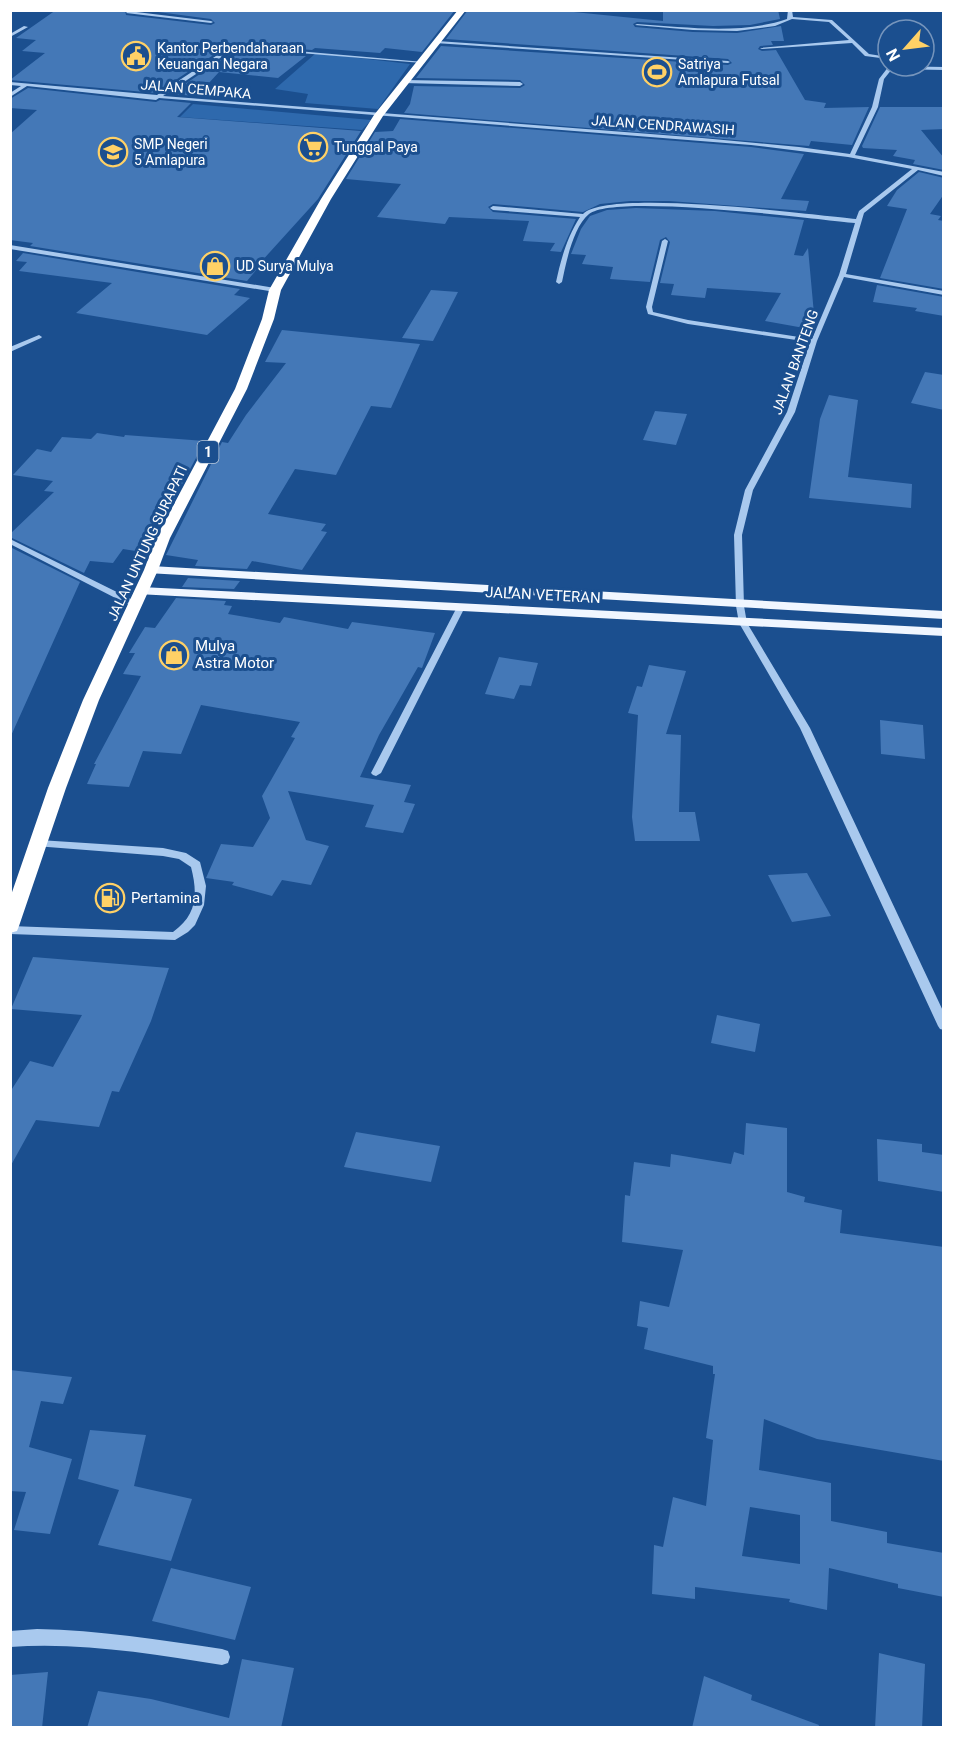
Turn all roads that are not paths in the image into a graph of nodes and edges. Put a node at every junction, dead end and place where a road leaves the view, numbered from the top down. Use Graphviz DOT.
graph roads {
  1 [pos="131,10"];
  2 [pos="185,10"];
  3 [pos="462,10"];
  4 [pos="790,10"];
  5 [pos="174,17"];
  6 [pos="791,18"];
  7 [pos="212,22"];
  8 [pos="637,25"];
  9 [pos="26,27"];
  10 [pos="10,36"];
  11 [pos="853,41"];
  12 [pos="437,42"];
  13 [pos="762,48"];
  14 [pos="876,56"];
  15 [pos="422,62"];
  16 [pos="728,62"];
  17 [pos="884,78"];
  18 [pos="405,82"];
  19 [pos="10,84"];
  20 [pos="520,84"];
  21 [pos="25,85"];
  22 [pos="10,96"];
  23 [pos="156,98"];
  24 [pos="379,115"];
  25 [pos="852,154"];
  26 [pos="916,168"];
  27 [pos="944,174"];
  28 [pos="493,208"];
  29 [pos="584,216"];
  30 [pos="858,222"];
  31 [pos="665,241"];
  32 [pos="10,247"];
  33 [pos="842,275"];
  34 [pos="559,282"];
  35 [pos="275,290"];
  36 [pos="944,293"];
  37 [pos="39,337"];
  38 [pos="814,341"];
  39 [pos="10,350"];
  40 [pos="10,541"];
  41 [pos="152,570"];
  42 [pos="138,597"];
  43 [pos="740,606"];
  44 [pos="461,607"];
  45 [pos="944,615"];
  46 [pos="743,623"];
  47 [pos="944,632"];
  48 [pos="376,773"];
  49 [pos="39,844"];
  50 [pos="10,926"];
  51 [pos="10,930"];
  52 [pos="944,1026"];
  53 [pos="10,1639"];
  54 [pos="222,1658"];
  1 -- 5 [label="street"];
  2 -- 5 [label="street"];
  3 -- 12 [label="highway, JALAN UNTUNG SURAPATI / 1"];
  4 -- 6 [label="street"];
  5 -- 7 [label="street"];
  6 -- 8 [label="street"];
  6 -- 11 [label="street"];
  9 -- 10 [label="street"];
  11 -- 13 [label="street"];
  11 -- 14 [label="street"];
  12 -- 15 [label="highway, JALAN UNTUNG SURAPATI / 1"];
  12 -- 16 [label="street"];
  15 -- 18 [label="highway, JALAN UNTUNG SURAPATI / 1"];
  15 -- 23 [label="street"];
  17 -- 25 [label="street"];
  18 -- 20 [label="street"];
  18 -- 24 [label="highway, JALAN UNTUNG SURAPATI / 1"];
  19 -- 21 [label="street, JALAN CEMPAKA"];
  21 -- 22 [label="street"];
  21 -- 23 [label="street, JALAN CEMPAKA"];
  23 -- 24 [label="street, JALAN CEMPAKA"];
  24 -- 25 [label="street, JALAN CENDRAWASIH"];
  24 -- 35 [label="highway, JALAN UNTUNG SURAPATI / 1"];
  25 -- 26 [label="street, JALAN CENDRAWASIH"];
  26 -- 27 [label="street, JALAN CENDRAWASIH"];
  26 -- 30 [label="street, JALAN BANTENG"];
  28 -- 29 [label="street"];
  29 -- 30 [label="street"];
  29 -- 34 [label="street"];
  30 -- 33 [label="street, JALAN BANTENG"];
  31 -- 38 [label="street"];
  32 -- 35 [label="street"];
  33 -- 36 [label="street"];
  33 -- 38 [label="street, JALAN BANTENG"];
  35 -- 41 [label="highway, JALAN UNTUNG SURAPATI / 1"];
  37 -- 39 [label="street"];
  38 -- 43 [label="street, JALAN BANTENG"];
  40 -- 42 [label="street"];
  41 -- 42 [label="highway, JALAN UNTUNG SURAPATI / 1"];
  41 -- 43 [label="main road, JALAN VETERAN"];
  42 -- 44 [label="main road, JALAN VETERAN"];
  42 -- 49 [label="highway, JALAN UNTUNG SURAPATI / 1"];
  43 -- 45 [label="main road, JALAN VETERAN"];
  43 -- 46 [label="street, JALAN BANTENG"];
  44 -- 46 [label="main road, JALAN VETERAN"];
  44 -- 48 [label="street"];
  46 -- 47 [label="main road, JALAN VETERAN"];
  46 -- 52 [label="street"];
  49 -- 50 [label="highway, JALAN UNTUNG SURAPATI / 1"];
  49 -- 51 [label="street"];
  53 -- 54 [label="street"];
}
